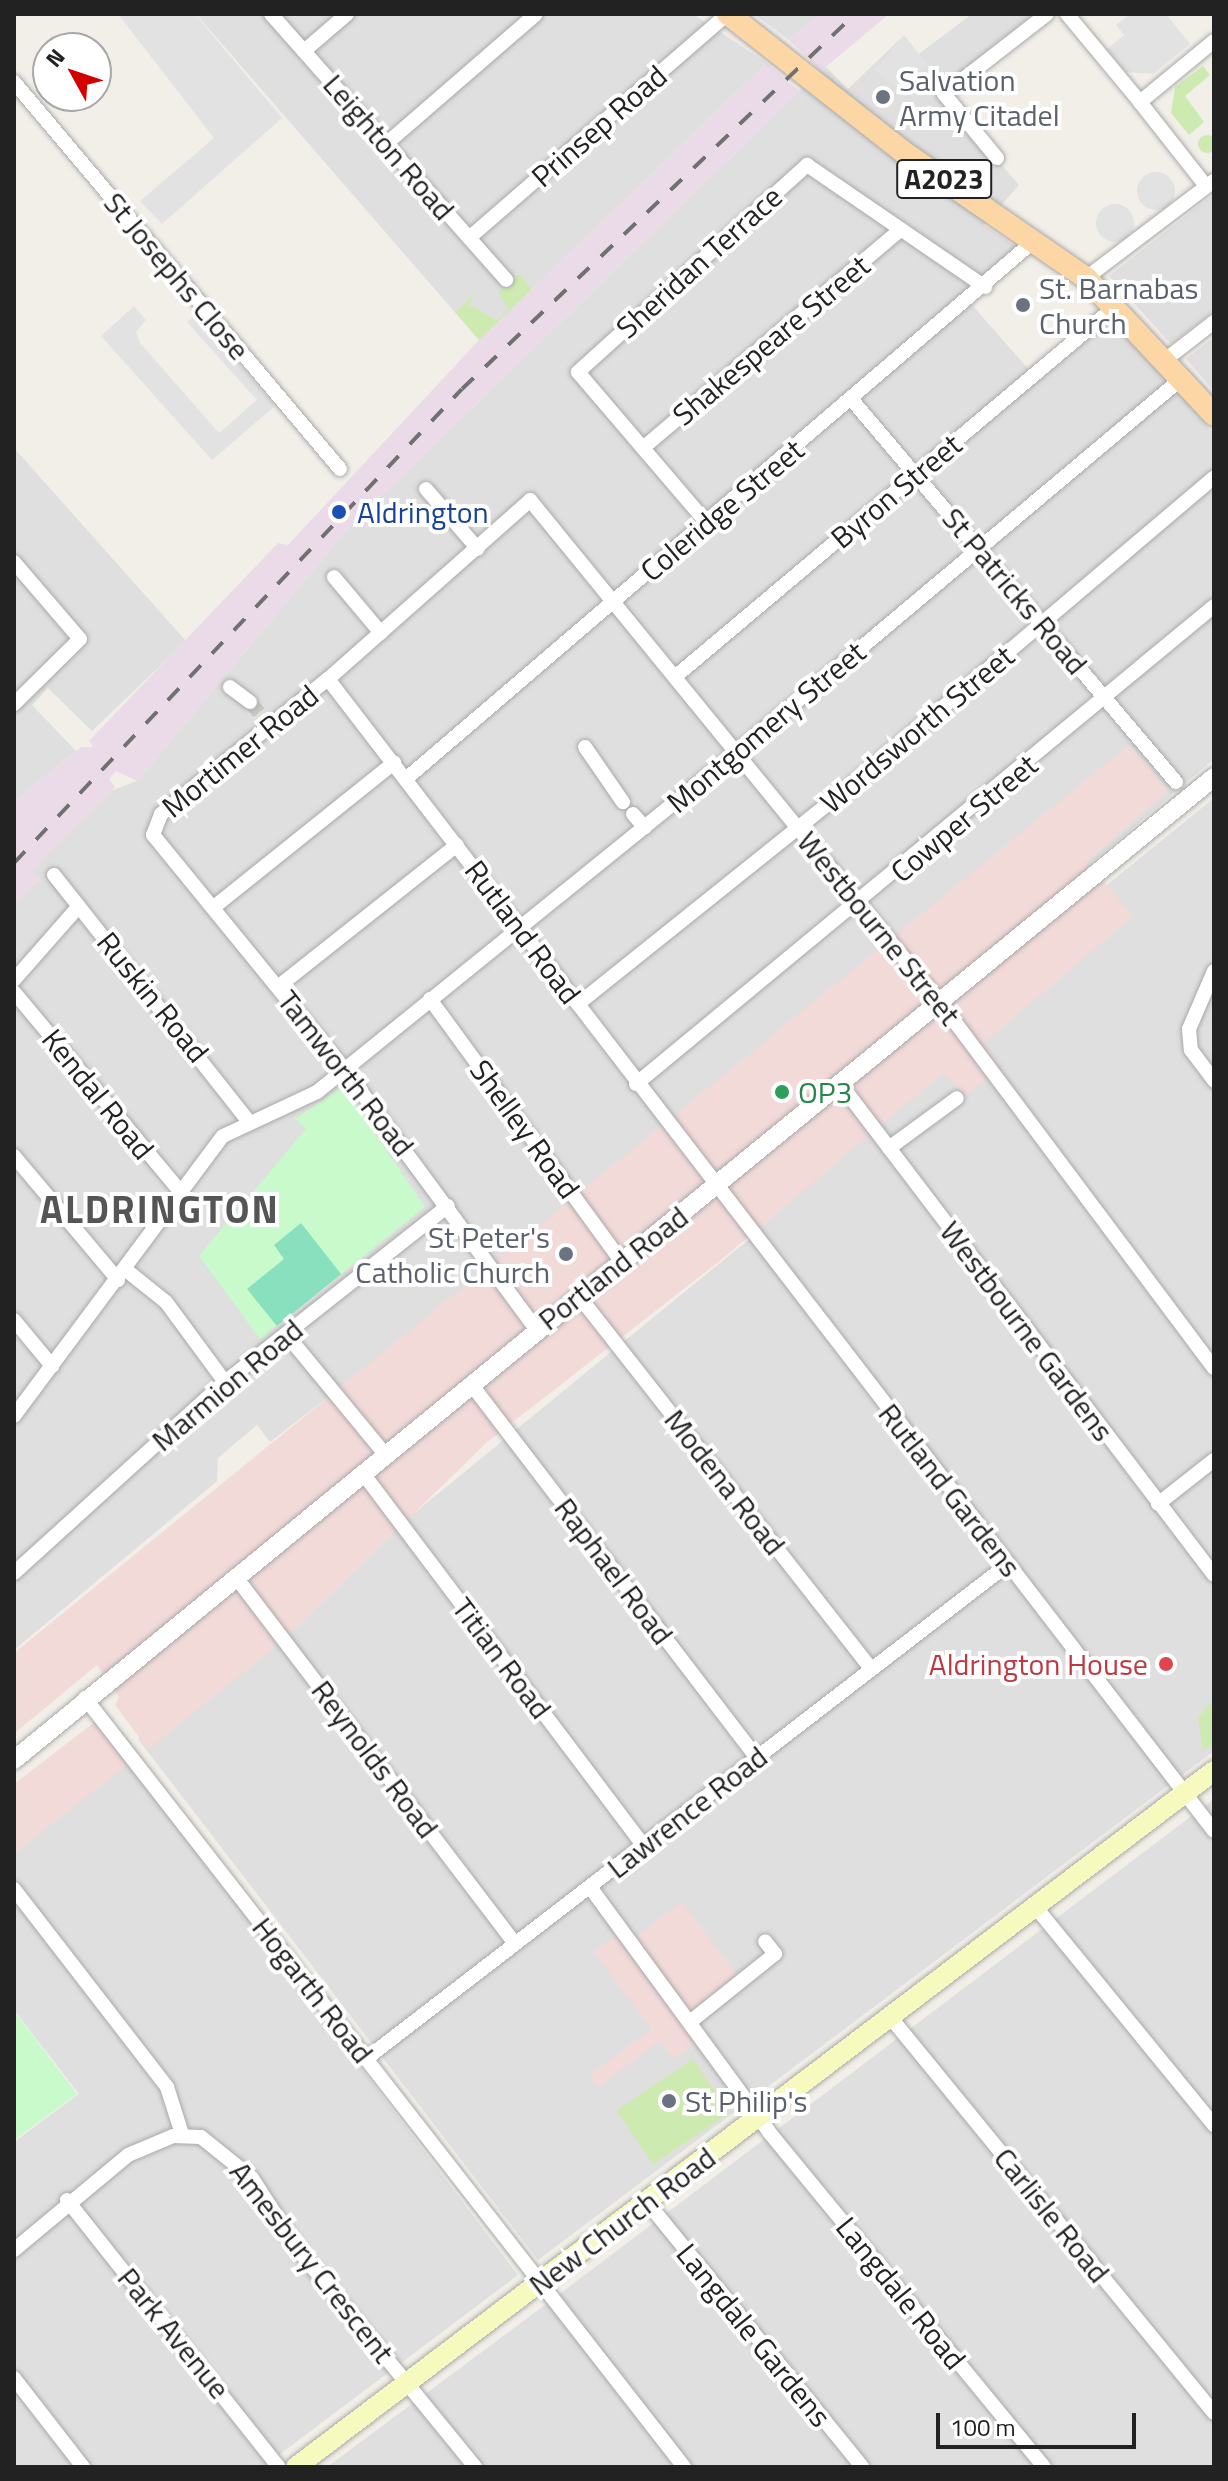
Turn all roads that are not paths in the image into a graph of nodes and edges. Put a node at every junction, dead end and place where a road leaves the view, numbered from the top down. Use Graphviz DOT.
graph roads {
  1 [pos="271,14"];
  2 [pos="347,14"];
  3 [pos="536,14"];
  4 [pos="728,14"];
  5 [pos="1047,14"];
  6 [pos="1067,14"];
  7 [pos="1214,41"];
  8 [pos="304,51"];
  9 [pos="14,82"];
  10 [pos="1140,102"];
  11 [pos="386,144"];
  12 [pos="997,158"];
  13 [pos="1210,183"];
  14 [pos="899,231"];
  15 [pos="469,238"];
  16 [pos="1035,240"];
  17 [pos="1086,278"];
  18 [pos="506,280"];
  19 [pos="985,287"];
  20 [pos="1117,305"];
  21 [pos="1214,322"];
  22 [pos="1165,360"];
  23 [pos="1181,379"];
  24 [pos="852,400"];
  25 [pos="1214,415"];
  26 [pos="643,448"];
  27 [pos="340,469"];
  28 [pos="916,474"];
  29 [pos="1214,477"];
  30 [pos="426,489"];
  31 [pos="530,500"];
  32 [pos="706,522"];
  33 [pos="478,549"];
  34 [pos="979,549"];
  35 [pos="14,562"];
  36 [pos="334,577"];
  37 [pos="615,600"];
  38 [pos="1214,606"];
  39 [pos="1043,623"];
  40 [pos="381,633"];
  41 [pos="676,676"];
  42 [pos="328,679"];
  43 [pos="230,687"];
  44 [pos="1106,698"];
  45 [pos="250,702"];
  46 [pos="14,704"];
  47 [pos="585,747"];
  48 [pos="737,752"];
  49 [pos="394,763"];
  50 [pos="1214,777"];
  51 [pos="407,778"];
  52 [pos="1176,782"];
  53 [pos="623,802"];
  54 [pos="633,814"];
  55 [pos="154,824"];
  56 [pos="645,828"];
  57 [pos="798,828"];
  58 [pos="457,845"];
  59 [pos="54,875"];
  60 [pos="861,904"];
  61 [pos="79,906"];
  62 [pos="214,907"];
  63 [pos="518,926"];
  64 [pos="1214,971"];
  65 [pos="14,980"];
  66 [pos="279,986"];
  67 [pos="14,992"];
  68 [pos="430,999"];
  69 [pos="578,1004"];
  70 [pos="943,1006"];
  71 [pos="344,1069"];
  72 [pos="1214,1081"];
  73 [pos="636,1084"];
  74 [pos="842,1086"];
  75 [pos="957,1098"];
  76 [pos="248,1121"];
  77 [pos="889,1148"];
  78 [pos="14,1156"];
  79 [pos="716,1187"];
  80 [pos="183,1195"];
  81 [pos="448,1206"];
  82 [pos="620,1260"];
  83 [pos="122,1275"];
  84 [pos="578,1295"];
  85 [pos="14,1320"];
  86 [pos="536,1329"];
  87 [pos="286,1334"];
  88 [pos="52,1366"];
  89 [pos="1214,1368"];
  90 [pos="225,1382"];
  91 [pos="471,1384"];
  92 [pos="14,1416"];
  93 [pos="384,1453"];
  94 [pos="1214,1460"];
  95 [pos="362,1472"];
  96 [pos="1158,1504"];
  97 [pos="1007,1565"];
  98 [pos="14,1573"];
  99 [pos="1214,1575"];
  100 [pos="235,1576"];
  101 [pos="871,1669"];
  102 [pos="85,1698"];
  103 [pos="15,1757"];
  104 [pos="757,1758"];
  105 [pos="1214,1771"];
  106 [pos="1183,1794"];
  107 [pos="1214,1831"];
  108 [pos="643,1845"];
  109 [pos="590,1887"];
  110 [pos="14,1889"];
  111 [pos="1033,1904"];
  112 [pos="765,1941"];
  113 [pos="515,1944"];
  114 [pos="891,2018"];
  115 [pos="690,2022"];
  116 [pos="367,2058"];
  117 [pos="760,2117"];
  118 [pos="1214,2125"];
  119 [pos="182,2134"];
  120 [pos="67,2200"];
  121 [pos="647,2202"];
  122 [pos="14,2250"];
  123 [pos="538,2285"];
  124 [pos="14,2378"];
  125 [pos="407,2384"];
  126 [pos="1214,2413"];
  127 [pos="83,2467"];
  128 [pos="279,2467"];
  129 [pos="296,2467"];
  130 [pos="475,2467"];
  131 [pos="684,2467"];
  132 [pos="862,2467"];
  133 [pos="1044,2467"];
  1 -- 8 [label="street, Leighton Road"];
  2 -- 8 [label="street"];
  3 -- 11 [label="street"];
  4 -- 15 [label="street, Prinsep Road"];
  4 -- 16 [label="main road, A2023"];
  5 -- 12 [label="street"];
  6 -- 10 [label="street"];
  7 -- 10 [label="street"];
  8 -- 11 [label="street, Leighton Road"];
  9 -- 27 [label="street, St Josephs Close"];
  10 -- 13 [label="street"];
  11 -- 15 [label="street, Leighton Road"];
  13 -- 17 [label="street"];
  14 -- 19 [label="street, Sheridan Terrace"];
  14 -- 26 [label="street, Shakespeare Street"];
  14 -- 26 [label="street, Sheridan Terrace"];
  15 -- 18 [label="street, Leighton Road"];
  16 -- 17 [label="main road, A2023"];
  16 -- 19 [label="street, Coleridge Street"];
  17 -- 20 [label="main road, A2023"];
  19 -- 24 [label="street, Coleridge Street"];
  20 -- 22 [label="main road, A2023"];
  20 -- 28 [label="street, Byron Street"];
  21 -- 22 [label="street"];
  22 -- 23 [label="main road, A2023"];
  23 -- 25 [label="main road, A2023"];
  23 -- 34 [label="street, Montgomery Street"];
  24 -- 28 [label="street, St Patricks Road"];
  24 -- 32 [label="street, Coleridge Street"];
  26 -- 32 [label="street, Sheridan Terrace"];
  28 -- 34 [label="street, St Patricks Road"];
  28 -- 41 [label="street, Byron Street"];
  29 -- 39 [label="street, Wordsworth Street"];
  30 -- 33 [label="street"];
  31 -- 33 [label="street, Mortimer Road"];
  31 -- 37 [label="street, Westbourne Street"];
  32 -- 37 [label="street, Coleridge Street"];
  33 -- 40 [label="street, Mortimer Road"];
  34 -- 39 [label="street, St Patricks Road"];
  34 -- 48 [label="street, Montgomery Street"];
  35 -- 46 [label="street"];
  36 -- 40 [label="street"];
  37 -- 41 [label="street, Westbourne Street"];
  37 -- 51 [label="street, Coleridge Street"];
  38 -- 44 [label="street, Cowper Street"];
  39 -- 44 [label="street, St Patricks Road"];
  39 -- 57 [label="street, Wordsworth Street"];
  40 -- 42 [label="street, Mortimer Road"];
  41 -- 48 [label="street, Westbourne Street"];
  42 -- 49 [label="street, Rutland Road"];
  42 -- 55 [label="street, Mortimer Road"];
  43 -- 45 [label="street"];
  44 -- 52 [label="street, St Patricks Road"];
  44 -- 60 [label="street, Cowper Street"];
  47 -- 53 [label="street"];
  48 -- 56 [label="street, Montgomery Street"];
  48 -- 57 [label="street, Westbourne Street"];
  49 -- 51 [label="street, Rutland Road"];
  49 -- 62 [label="street"];
  50 -- 70 [label="street, Portland Road"];
  51 -- 58 [label="street, Rutland Road"];
  54 -- 56 [label="street"];
  55 -- 62 [label="street, Tamworth Road"];
  56 -- 63 [label="street, Montgomery Street"];
  57 -- 60 [label="street, Westbourne Street"];
  57 -- 69 [label="street, Wordsworth Street"];
  58 -- 63 [label="street, Rutland Road"];
  58 -- 66 [label="street"];
  59 -- 61 [label="street, Ruskin Road"];
  60 -- 70 [label="street, Westbourne Street"];
  60 -- 73 [label="street, Cowper Street"];
  61 -- 65 [label="street"];
  61 -- 76 [label="street, Ruskin Road"];
  62 -- 66 [label="street, Tamworth Road"];
  63 -- 68 [label="street, Montgomery Street"];
  63 -- 69 [label="street, Rutland Road"];
  64 -- 72 [label="street"];
  66 -- 71 [label="street, Tamworth Road"];
  67 -- 80 [label="street, Kendal Road"];
  68 -- 71 [label="street, Montgomery Street"];
  68 -- 82 [label="street, Shelley Road"];
  69 -- 73 [label="street, Rutland Road"];
  70 -- 74 [label="street, Portland Road"];
  70 -- 89 [label="street, Westbourne Street"];
  71 -- 76 [label="street, Montgomery Street"];
  71 -- 81 [label="street, Tamworth Road"];
  73 -- 79 [label="street, Rutland Road"];
  74 -- 77 [label="street, Westbourne Gardens"];
  74 -- 79 [label="street, Portland Road"];
  75 -- 77 [label="street"];
  76 -- 80 [label="street, Montgomery Street"];
  77 -- 96 [label="street, Westbourne Gardens"];
  78 -- 83 [label="street"];
  79 -- 82 [label="street, Portland Road"];
  79 -- 97 [label="street, Rutland Gardens"];
  80 -- 83 [label="street, Montgomery Street"];
  81 -- 86 [label="street, Tamworth Road"];
  81 -- 87 [label="street, Marmion Road"];
  82 -- 84 [label="street, Portland Road"];
  83 -- 88 [label="street, Montgomery Street"];
  83 -- 90 [label="street"];
  84 -- 86 [label="street, Portland Road"];
  84 -- 101 [label="street, Modena Road"];
  85 -- 88 [label="street"];
  86 -- 91 [label="street, Portland Road"];
  87 -- 90 [label="street, Marmion Road"];
  87 -- 93 [label="street"];
  88 -- 92 [label="street, Montgomery Street"];
  90 -- 98 [label="street, Marmion Road"];
  91 -- 93 [label="street, Portland Road"];
  91 -- 104 [label="street, Raphael Road"];
  93 -- 95 [label="street, Portland Road"];
  94 -- 96 [label="street"];
  95 -- 100 [label="street, Portland Road"];
  95 -- 108 [label="street, Titian Road"];
  96 -- 99 [label="street, Westbourne Gardens"];
  97 -- 101 [label="street, Lawrence Road"];
  97 -- 106 [label="street, Rutland Gardens"];
  100 -- 102 [label="street, Portland Road"];
  100 -- 113 [label="street, Reynolds Road"];
  101 -- 104 [label="street, Lawrence Road"];
  102 -- 103 [label="street, Portland Road"];
  102 -- 116 [label="street, Hogarth Road"];
  104 -- 108 [label="street, Lawrence Road"];
  105 -- 106 [label="main road, New Church Road"];
  106 -- 107 [label="street, Rutland Gardens"];
  106 -- 111 [label="main road, New Church Road"];
  108 -- 109 [label="street, Lawrence Road"];
  109 -- 113 [label="street, Lawrence Road"];
  109 -- 115 [label="street, Langdale Road"];
  110 -- 119 [label="street"];
  111 -- 114 [label="main road, New Church Road"];
  111 -- 118 [label="street"];
  112 -- 115 [label="street"];
  113 -- 116 [label="street, Lawrence Road"];
  114 -- 117 [label="main road, New Church Road"];
  114 -- 126 [label="street, Carlisle Road"];
  115 -- 117 [label="street, Langdale Road"];
  116 -- 123 [label="street, Hogarth Road"];
  117 -- 121 [label="main road, New Church Road"];
  117 -- 133 [label="street, Langdale Road"];
  119 -- 120 [label="street"];
  119 -- 125 [label="street, Amesbury Crescent"];
  120 -- 122 [label="street"];
  120 -- 128 [label="street, Park Avenue"];
  121 -- 123 [label="main road, New Church Road"];
  121 -- 132 [label="street, Langdale Gardens"];
  123 -- 125 [label="main road, New Church Road"];
  123 -- 131 [label="street, Hogarth Road"];
  124 -- 127 [label="street"];
  125 -- 129 [label="main road, New Church Road"];
  125 -- 130 [label="street, Amesbury Crescent"];
}
